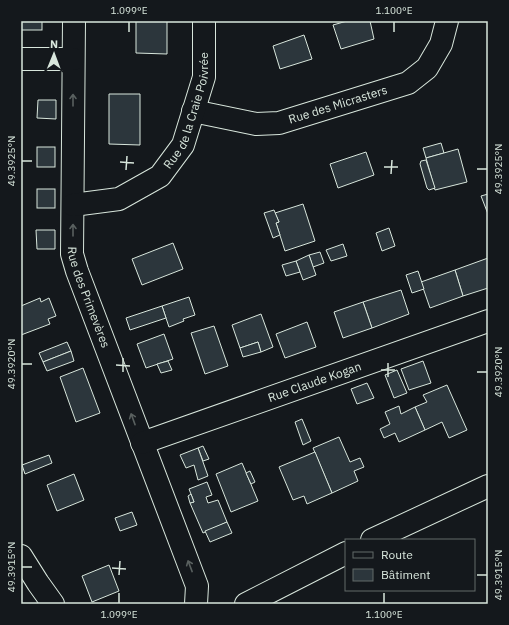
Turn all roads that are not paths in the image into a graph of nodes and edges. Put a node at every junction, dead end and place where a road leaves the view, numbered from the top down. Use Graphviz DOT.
graph roads {
  1 [pos="74,21"];
  2 [pos="204,21"];
  3 [pos="447,21"];
  4 [pos="21,59"];
  5 [pos="74,59"];
  6 [pos="193,111"];
  7 [pos="73,205"];
  8 [pos="488,322"];
  9 [pos="142,443"];
  10 [pos="488,486"];
  11 [pos="374,539"];
  12 [pos="345,553"];
  13 [pos="21,556"];
  14 [pos="322,564"];
  15 [pos="53,604"];
  16 [pos="196,604"];
  17 [pos="246,604"];
  18 [pos="280,604"];
  1 -- 5 [label="street, Rue des Primevères"];
  2 -- 6 [label="street, Rue de la Craie Poivrée"];
  3 -- 6 [label="street, Rue des Micrasters"];
  4 -- 5 [label="street"];
  7 -- 5 [label="street, Rue des Primevères, one-way"];
  6 -- 7 [label="street, Rue de la Craie Poivrée"];
  9 -- 7 [label="street, Rue des Primevères, one-way"];
  8 -- 9 [label="street, Rue Claude Kogan"];
  16 -- 9 [label="street, Rue des Primevères, one-way"];
  10 -- 11 [label="street"];
  12 -- 14 [label="street"];
  13 -- 15 [label="street"];
  14 -- 17 [label="street"];
  14 -- 18 [label="street"];
}
